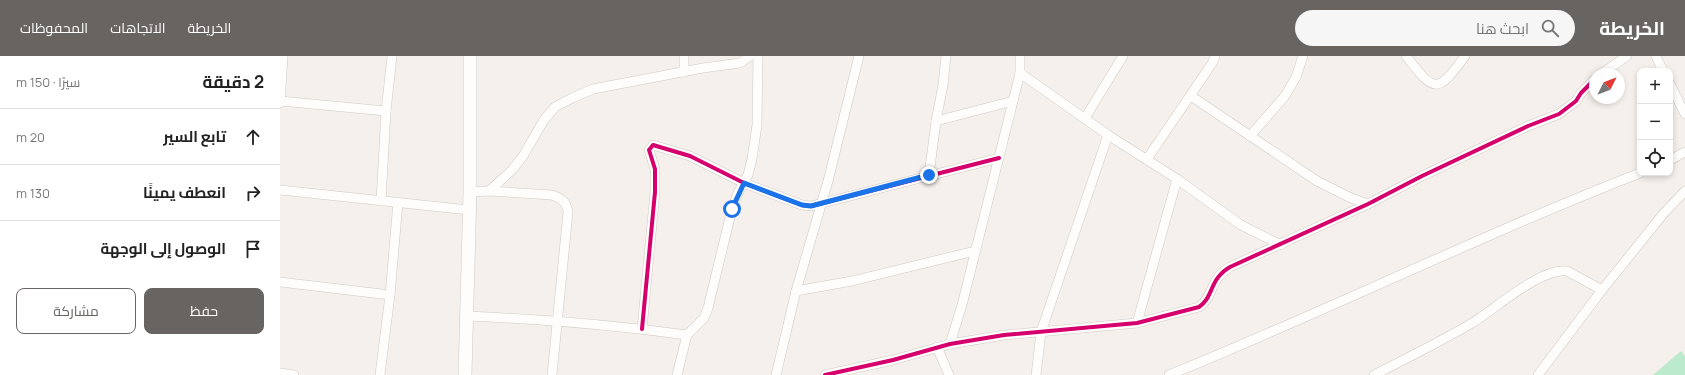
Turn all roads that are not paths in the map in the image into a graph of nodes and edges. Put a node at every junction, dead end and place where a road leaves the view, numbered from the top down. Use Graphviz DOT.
graph roads {
  1 [pos="392,56"];
  2 [pos="470,56"];
  3 [pos="684,56"];
  4 [pos="750,56"];
  5 [pos="758,56"];
  6 [pos="859,56"];
  7 [pos="946,56"];
  8 [pos="1020,56"];
  9 [pos="1123,56"];
  10 [pos="1215,56"];
  11 [pos="1303,56"];
  12 [pos="1406,56"];
  13 [pos="1466,56"];
  14 [pos="1627,56"];
  15 [pos="1656,56"];
  16 [pos="282,59"];
  17 [pos="1610,68"];
  18 [pos="1662,68"];
  19 [pos="684,72"];
  20 [pos="1020,73"];
  21 [pos="1589,85"];
  22 [pos="1673,90"];
  23 [pos="1191,96"];
  24 [pos="1013,101"];
  25 [pos="280,102"];
  26 [pos="386,110"];
  27 [pos="1685,114"];
  28 [pos="1085,118"];
  29 [pos="936,121"];
  30 [pos="1108,135"];
  31 [pos="1250,136"];
  32 [pos="1685,152"];
  33 [pos="999,158"];
  34 [pos="1673,158"];
  35 [pos="1147,159"];
  36 [pos="1637,174"];
  37 [pos="929,175"];
  38 [pos="1178,179"];
  39 [pos="744,183"];
  40 [pos="280,190"];
  41 [pos="489,191"];
  42 [pos="1685,191"];
  43 [pos="470,192"];
  44 [pos="380,201"];
  45 [pos="398,202"];
  46 [pos="822,204"];
  47 [pos="1368,204"];
  48 [pos="469,210"];
  49 [pos="1281,245"];
  50 [pos="975,251"];
  51 [pos="280,282"];
  52 [pos="1602,290"];
  53 [pos="796,291"];
  54 [pos="390,295"];
  55 [pos="466,316"];
  56 [pos="557,321"];
  57 [pos="1137,323"];
  58 [pos="642,329"];
  59 [pos="1041,332"];
  60 [pos="687,335"];
  61 [pos="950,344"];
  62 [pos="937,347"];
  63 [pos="280,373"];
  64 [pos="294,375"];
  65 [pos="380,375"];
  66 [pos="465,375"];
  67 [pos="552,375"];
  68 [pos="677,375"];
  69 [pos="776,375"];
  70 [pos="825,375"];
  71 [pos="949,375"];
  72 [pos="1036,375"];
  73 [pos="1169,375"];
  74 [pos="1374,375"];
  75 [pos="1538,375"];
  1 -- 26 [label="street"];
  2 -- 43 [label="street"];
  3 -- 19 [label="street"];
  4 -- 19 [label="street"];
  5 -- 39 [label="street"];
  6 -- 46 [label="street"];
  7 -- 29 [label="street"];
  8 -- 20 [label="street"];
  9 -- 28 [label="street"];
  10 -- 23 [label="street"];
  11 -- 31 [label="street"];
  12 -- 13 [label="street"];
  14 -- 17 [label="street"];
  15 -- 18 [label="street"];
  16 -- 25 [label="street"];
  19 -- 41 [label="street"];
  20 -- 24 [label="street"];
  20 -- 28 [label="street"];
  21 -- 47 [label="street"];
  22 -- 27 [label="street"];
  23 -- 31 [label="street"];
  23 -- 35 [label="street"];
  24 -- 29 [label="street"];
  24 -- 33 [label="street"];
  25 -- 26 [label="street"];
  26 -- 44 [label="street"];
  28 -- 30 [label="street"];
  29 -- 37 [label="street"];
  30 -- 35 [label="street"];
  30 -- 59 [label="street"];
  31 -- 47 [label="street"];
  32 -- 34 [label="street"];
  33 -- 37 [label="street"];
  33 -- 50 [label="street"];
  35 -- 38 [label="street"];
  36 -- 73 [label="street"];
  37 -- 46 [label="street"];
  38 -- 49 [label="street"];
  38 -- 57 [label="street"];
  39 -- 46 [label="street"];
  39 -- 58 [label="street"];
  39 -- 60 [label="street"];
  40 -- 44 [label="street"];
  41 -- 43 [label="street"];
  41 -- 56 [label="street"];
  42 -- 52 [label="street"];
  43 -- 48 [label="street"];
  44 -- 45 [label="street"];
  45 -- 48 [label="street"];
  45 -- 54 [label="street"];
  46 -- 53 [label="street"];
  47 -- 49 [label="street"];
  48 -- 55 [label="street"];
  49 -- 57 [label="street"];
  50 -- 53 [label="street"];
  50 -- 61 [label="street"];
  51 -- 54 [label="street"];
  52 -- 74 [label="street"];
  52 -- 75 [label="street"];
  53 -- 69 [label="street"];
  54 -- 65 [label="street"];
  55 -- 56 [label="street"];
  55 -- 66 [label="street"];
  56 -- 58 [label="street"];
  56 -- 67 [label="street"];
  57 -- 59 [label="street"];
  58 -- 60 [label="street"];
  59 -- 61 [label="street"];
  59 -- 72 [label="street"];
  60 -- 68 [label="street"];
  61 -- 62 [label="street"];
  62 -- 70 [label="street"];
  62 -- 71 [label="street"];
  63 -- 64 [label="street"];
}
